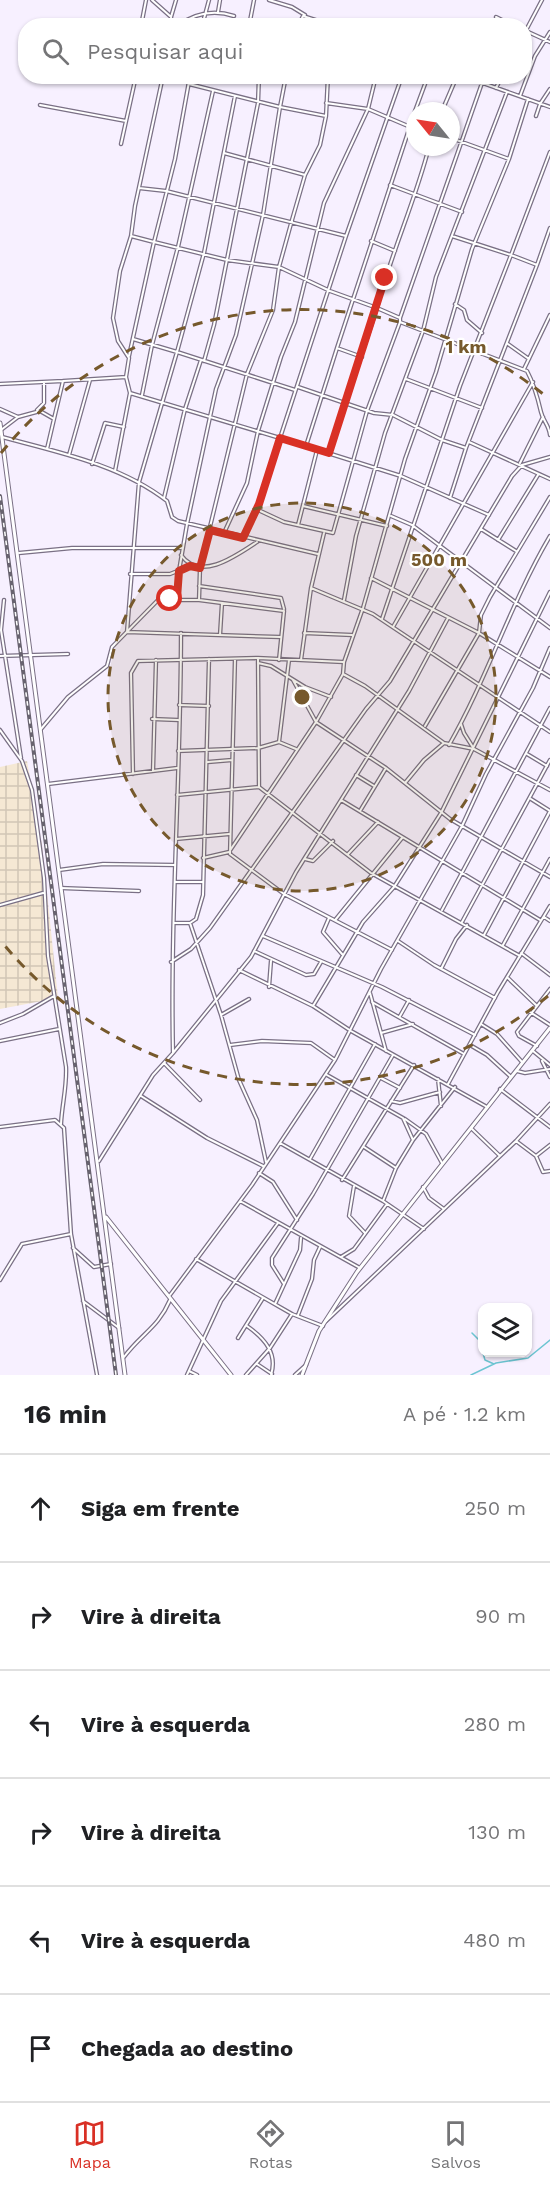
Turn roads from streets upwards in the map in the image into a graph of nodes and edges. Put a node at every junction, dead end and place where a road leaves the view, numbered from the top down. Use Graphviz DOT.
graph roads {
  1 [pos="146,0"];
  2 [pos="152,0"];
  3 [pos="176,0"];
  4 [pos="209,0"];
  5 [pos="220,0"];
  6 [pos="254,0"];
  7 [pos="269,0"];
  8 [pos="296,0"];
  9 [pos="542,0"];
  10 [pos="292,7"];
  11 [pos="218,12"];
  12 [pos="204,13"];
  13 [pos="234,16"];
  14 [pos="307,16"];
  15 [pos="171,17"];
  16 [pos="143,18"];
  17 [pos="194,18"];
  18 [pos="203,18"];
  19 [pos="251,18"];
  20 [pos="302,18"];
  21 [pos="312,18"];
  22 [pos="532,19"];
  23 [pos="550,32"];
  24 [pos="532,35"];
  25 [pos="545,40"];
  26 [pos="550,42"];
  27 [pos="532,64"];
  28 [pos="134,84"];
  29 [pos="162,84"];
  30 [pos="189,84"];
  31 [pos="259,84"];
  32 [pos="284,84"];
  33 [pos="327,84"];
  34 [pos="374,84"];
  35 [pos="399,84"];
  36 [pos="425,84"];
  37 [pos="454,84"];
  38 [pos="482,84"];
  39 [pos="485,84"];
  40 [pos="498,84"];
  41 [pos="524,84"];
  42 [pos="496,88"];
  43 [pos="550,89"];
  44 [pos="213,91"];
  45 [pos="507,92"];
  46 [pos="235,96"];
  47 [pos="520,96"];
  48 [pos="528,99"];
  49 [pos="418,102"];
  50 [pos="446,102"];
  51 [pos="258,103"];
  52 [pos="326,103"];
  53 [pos="540,104"];
  54 [pos="40,105"];
  55 [pos="280,107"];
  56 [pos="550,107"];
  57 [pos="368,109"];
  58 [pos="326,116"];
  59 [pos="536,116"];
  60 [pos="388,117"];
  61 [pos="126,121"];
  62 [pos="406,124"];
  63 [pos="406,138"];
  64 [pos="460,142"];
  65 [pos="121,144"];
  66 [pos="486,151"];
  67 [pos="550,152"];
  68 [pos="223,153"];
  69 [pos="427,156"];
  70 [pos="455,156"];
  71 [pos="246,158"];
  72 [pos="509,159"];
  73 [pos="271,164"];
  74 [pos="305,175"];
  75 [pos="390,185"];
  76 [pos="139,188"];
  77 [pos="166,191"];
  78 [pos="416,195"];
  79 [pos="188,197"];
  80 [pos="214,203"];
  81 [pos="440,204"];
  82 [pos="236,209"];
  83 [pos="462,212"];
  84 [pos="263,215"];
  85 [pos="292,220"];
  86 [pos="317,228"];
  87 [pos="550,228"];
  88 [pos="131,236"];
  89 [pos="346,236"];
  90 [pos="452,236"];
  91 [pos="371,241"];
  92 [pos="154,242"];
  93 [pos="474,242"];
  94 [pos="178,247"];
  95 [pos="395,251"];
  96 [pos="204,253"];
  97 [pos="511,255"];
  98 [pos="227,260"];
  99 [pos="252,264"];
  100 [pos="537,266"];
  101 [pos="279,267"];
  102 [pos="305,280"];
  103 [pos="330,291"];
  104 [pos="352,300"];
  105 [pos="455,304"];
  106 [pos="377,308"];
  107 [pos="550,315"];
  108 [pos="400,320"];
  109 [pos="423,330"];
  110 [pos="482,333"];
  111 [pos="133,339"];
  112 [pos="445,339"];
  113 [pos="508,344"];
  114 [pos="152,345"];
  115 [pos="337,348"];
  116 [pos="474,350"];
  117 [pos="177,352"];
  118 [pos="362,357"];
  119 [pos="129,358"];
  120 [pos="529,359"];
  121 [pos="202,360"];
  122 [pos="501,360"];
  123 [pos="226,367"];
  124 [pos="524,369"];
  125 [pos="247,374"];
  126 [pos="126,378"];
  127 [pos="406,379"];
  128 [pos="90,380"];
  129 [pos="63,381"];
  130 [pos="44,382"];
  131 [pos="274,382"];
  132 [pos="533,382"];
  133 [pos="0,384"];
  134 [pos="297,388"];
  135 [pos="429,389"];
  136 [pos="130,393"];
  137 [pos="142,395"];
  138 [pos="321,396"];
  139 [pos="456,399"];
  140 [pos="164,402"];
  141 [pos="346,404"];
  142 [pos="482,408"];
  143 [pos="0,409"];
  144 [pos="185,409"];
  145 [pos="35,411"];
  146 [pos="367,411"];
  147 [pos="393,415"];
  148 [pos="18,417"];
  149 [pos="210,417"];
  150 [pos="543,417"];
  151 [pos="54,418"];
  152 [pos="0,423"];
  153 [pos="234,424"];
  154 [pos="416,425"];
  155 [pos="124,427"];
  156 [pos="1,430"];
  157 [pos="258,431"];
  158 [pos="550,435"];
  159 [pos="2,436"];
  160 [pos="280,438"];
  161 [pos="442,440"];
  162 [pos="469,442"];
  163 [pos="306,446"];
  164 [pos="47,448"];
  165 [pos="466,448"];
  166 [pos="317,450"];
  167 [pos="492,452"];
  168 [pos="329,453"];
  169 [pos="69,456"];
  170 [pos="550,457"];
  171 [pos="352,460"];
  172 [pos="92,464"];
  173 [pos="521,464"];
  174 [pos="377,468"];
  175 [pos="115,471"];
  176 [pos="538,475"];
  177 [pos="401,476"];
  178 [pos="550,479"];
  179 [pos="139,482"];
  180 [pos="427,488"];
  181 [pos="550,497"];
  182 [pos="164,498"];
  183 [pos="450,498"];
  184 [pos="464,505"];
  185 [pos="303,506"];
  186 [pos="256,509"];
  187 [pos="337,514"];
  188 [pos="390,515"];
  189 [pos="489,515"];
  190 [pos="361,519"];
  191 [pos="187,524"];
  192 [pos="298,525"];
  193 [pos="387,526"];
  194 [pos="414,526"];
  195 [pos="481,529"];
  196 [pos="210,530"];
  197 [pos="224,532"];
  198 [pos="324,532"];
  199 [pos="550,536"];
  200 [pos="243,538"];
  201 [pos="498,540"];
  202 [pos="257,542"];
  203 [pos="438,546"];
  204 [pos="135,547"];
  205 [pos="182,548"];
  206 [pos="516,551"];
  207 [pos="19,553"];
  208 [pos="318,554"];
  209 [pos="181,555"];
  210 [pos="461,562"];
  211 [pos="190,566"];
  212 [pos="200,568"];
  213 [pos="179,571"];
  214 [pos="130,574"];
  215 [pos="371,578"];
  216 [pos="199,586"];
  217 [pos="496,587"];
  218 [pos="311,588"];
  219 [pos="393,589"];
  220 [pos="550,592"];
  221 [pos="410,597"];
  222 [pos="177,598"];
  223 [pos="4,600"];
  224 [pos="199,600"];
  225 [pos="344,600"];
  226 [pos="515,602"];
  227 [pos="222,603"];
  228 [pos="363,608"];
  229 [pos="431,610"];
  230 [pos="284,611"];
  231 [pos="537,617"];
  232 [pos="447,618"];
  233 [pos="382,619"];
  234 [pos="393,627"];
  235 [pos="550,628"];
  236 [pos="127,633"];
  237 [pos="181,633"];
  238 [pos="304,633"];
  239 [pos="479,633"];
  240 [pos="220,635"];
  241 [pos="354,636"];
  242 [pos="281,637"];
  243 [pos="414,640"];
  244 [pos="498,646"];
  245 [pos="550,648"];
  246 [pos="431,652"];
  247 [pos="30,653"];
  248 [pos="68,654"];
  249 [pos="0,656"];
  250 [pos="6,656"];
  251 [pos="258,658"];
  252 [pos="180,659"];
  253 [pos="209,659"];
  254 [pos="235,659"];
  255 [pos="518,659"];
  256 [pos="156,660"];
  257 [pos="279,660"];
  258 [pos="289,660"];
  259 [pos="301,660"];
  260 [pos="344,662"];
  261 [pos="258,663"];
  262 [pos="459,670"];
  263 [pos="540,672"];
  264 [pos="343,674"];
  265 [pos="286,676"];
  266 [pos="550,676"];
  267 [pos="293,681"];
  268 [pos="480,683"];
  269 [pos="377,694"];
  270 [pos="332,697"];
  271 [pos="500,697"];
  272 [pos="179,705"];
  273 [pos="209,706"];
  274 [pos="550,708"];
  275 [pos="398,710"];
  276 [pos="519,712"];
  277 [pos="152,719"];
  278 [pos="178,720"];
  279 [pos="316,722"];
  280 [pos="461,724"];
  281 [pos="425,726"];
  282 [pos="540,726"];
  283 [pos="0,730"];
  284 [pos="40,730"];
  285 [pos="550,732"];
  286 [pos="345,740"];
  287 [pos="279,742"];
  288 [pos="444,743"];
  289 [pos="449,745"];
  290 [pos="258,748"];
  291 [pos="232,749"];
  292 [pos="474,749"];
  293 [pos="208,750"];
  294 [pos="296,750"];
  295 [pos="178,751"];
  296 [pos="526,753"];
  297 [pos="368,756"];
  298 [pos="494,759"];
  299 [pos="232,760"];
  300 [pos="550,760"];
  301 [pos="22,761"];
  302 [pos="208,762"];
  303 [pos="547,766"];
  304 [pos="177,768"];
  305 [pos="386,768"];
  306 [pos="153,771"];
  307 [pos="517,771"];
  308 [pos="134,774"];
  309 [pos="356,775"];
  310 [pos="48,784"];
  311 [pos="405,784"];
  312 [pos="540,784"];
  313 [pos="259,787"];
  314 [pos="374,787"];
  315 [pos="231,790"];
  316 [pos="550,790"];
  317 [pos="267,792"];
  318 [pos="207,793"];
  319 [pos="177,795"];
  320 [pos="531,799"];
  321 [pos="341,800"];
  322 [pos="293,811"];
  323 [pos="360,811"];
  324 [pos="550,811"];
  325 [pos="441,813"];
  326 [pos="378,822"];
  327 [pos="462,826"];
  328 [pos="320,832"];
  329 [pos="229,834"];
  330 [pos="204,836"];
  331 [pos="403,837"];
  332 [pos="481,838"];
  333 [pos="176,839"];
  334 [pos="333,842"];
  335 [pos="420,848"];
  336 [pos="502,850"];
  337 [pos="229,852"];
  338 [pos="348,854"];
  339 [pos="203,858"];
  340 [pos="304,858"];
  341 [pos="550,859"];
  342 [pos="522,861"];
  343 [pos="441,862"];
  344 [pos="175,865"];
  345 [pos="58,870"];
  346 [pos="250,870"];
  347 [pos="543,872"];
  348 [pos="371,873"];
  349 [pos="462,874"];
  350 [pos="550,877"];
  351 [pos="176,882"];
  352 [pos="203,882"];
  353 [pos="483,885"];
  354 [pos="394,887"];
  355 [pos="61,888"];
  356 [pos="139,891"];
  357 [pos="43,894"];
  358 [pos="284,894"];
  359 [pos="504,897"];
  360 [pos="420,900"];
  361 [pos="0,905"];
  362 [pos="550,906"];
  363 [pos="442,910"];
  364 [pos="523,910"];
  365 [pos="544,917"];
  366 [pos="329,918"];
  367 [pos="336,920"];
  368 [pos="540,920"];
  369 [pos="550,921"];
  370 [pos="462,922"];
  371 [pos="174,923"];
  372 [pos="190,923"];
  373 [pos="467,925"];
  374 [pos="357,931"];
  375 [pos="484,935"];
  376 [pos="262,936"];
  377 [pos="398,941"];
  378 [pos="196,944"];
  379 [pos="503,945"];
  380 [pos="392,950"];
  381 [pos="254,951"];
  382 [pos="342,954"];
  383 [pos="521,954"];
  384 [pos="271,961"];
  385 [pos="171,962"];
  386 [pos="321,962"];
  387 [pos="334,967"];
  388 [pos="441,969"];
  389 [pos="239,970"];
  390 [pos="550,975"];
  391 [pos="507,977"];
  392 [pos="374,984"];
  393 [pos="269,987"];
  394 [pos="550,989"];
  395 [pos="369,993"];
  396 [pos="54,996"];
  397 [pos="495,998"];
  398 [pos="216,999"];
  399 [pos="249,999"];
  400 [pos="409,1000"];
  401 [pos="372,1002"];
  402 [pos="536,1005"];
  403 [pos="313,1006"];
  404 [pos="530,1012"];
  405 [pos="221,1015"];
  406 [pos="400,1016"];
  407 [pos="0,1023"];
  408 [pos="413,1024"];
  409 [pos="481,1024"];
  410 [pos="550,1027"];
  411 [pos="60,1029"];
  412 [pos="351,1031"];
  413 [pos="381,1034"];
  414 [pos="546,1034"];
  415 [pos="475,1035"];
  416 [pos="550,1036"];
  417 [pos="0,1041"];
  418 [pos="375,1044"];
  419 [pos="469,1044"];
  420 [pos="230,1045"];
  421 [pos="537,1046"];
  422 [pos="386,1051"];
  423 [pos="533,1051"];
  424 [pos="173,1053"];
  425 [pos="464,1054"];
  426 [pos="393,1055"];
  427 [pos="541,1059"];
  428 [pos="335,1060"];
  429 [pos="164,1063"];
  430 [pos="523,1063"];
  431 [pos="414,1065"];
  432 [pos="549,1068"];
  433 [pos="515,1070"];
  434 [pos="326,1075"];
  435 [pos="510,1076"];
  436 [pos="550,1077"];
  437 [pos="381,1078"];
  438 [pos="438,1079"];
  439 [pos="448,1084"];
  440 [pos="455,1087"];
  441 [pos="400,1088"];
  442 [pos="350,1089"];
  443 [pos="500,1089"];
  444 [pos="440,1092"];
  445 [pos="141,1096"];
  446 [pos="200,1100"];
  447 [pos="368,1100"];
  448 [pos="392,1101"];
  449 [pos="550,1104"];
  450 [pos="441,1106"];
  451 [pos="487,1107"];
  452 [pos="385,1109"];
  453 [pos="403,1118"];
  454 [pos="537,1118"];
  455 [pos="61,1124"];
  456 [pos="550,1126"];
  457 [pos="0,1127"];
  458 [pos="471,1128"];
  459 [pos="421,1130"];
  460 [pos="413,1140"];
  461 [pos="279,1142"];
  462 [pos="516,1142"];
  463 [pos="550,1145"];
  464 [pos="364,1147"];
  465 [pos="500,1156"];
  466 [pos="536,1156"];
  467 [pos="310,1160"];
  468 [pos="99,1161"];
  469 [pos="266,1162"];
  470 [pos="442,1163"];
  471 [pos="263,1166"];
  472 [pos="396,1168"];
  473 [pos="327,1170"];
  474 [pos="550,1171"];
  475 [pos="259,1173"];
  476 [pos="342,1180"];
  477 [pos="354,1186"];
  478 [pos="423,1187"];
  479 [pos="240,1201"];
  480 [pos="383,1201"];
  481 [pos="387,1204"];
  482 [pos="444,1209"];
  483 [pos="401,1214"];
  484 [pos="105,1215"];
  485 [pos="297,1220"];
  486 [pos="278,1223"];
  487 [pos="424,1229"];
  488 [pos="290,1230"];
  489 [pos="71,1234"];
  490 [pos="366,1234"];
  491 [pos="301,1237"];
  492 [pos="320,1247"];
  493 [pos="73,1248"];
  494 [pos="341,1257"];
  495 [pos="196,1259"];
  496 [pos="111,1264"];
  497 [pos="360,1268"];
  498 [pos="0,1280"];
  499 [pos="233,1281"];
  500 [pos="284,1284"];
  501 [pos="263,1298"];
  502 [pos="169,1299"];
  503 [pos="83,1301"];
  504 [pos="275,1304"];
  505 [pos="292,1314"];
  506 [pos="298,1315"];
  507 [pos="326,1321"];
  508 [pos="316,1324"];
  509 [pos="247,1326"];
  510 [pos="323,1326"];
  511 [pos="119,1328"];
  512 [pos="319,1332"];
  513 [pos="238,1338"];
  514 [pos="204,1339"];
  515 [pos="270,1348"];
  516 [pos="123,1359"];
  517 [pos="257,1365"];
  518 [pos="306,1365"];
  519 [pos="187,1373"];
  520 [pos="97,1375"];
  521 [pos="125,1375"];
  522 [pos="197,1375"];
  523 [pos="231,1375"];
  524 [pos="246,1375"];
  525 [pos="272,1375"];
  526 [pos="295,1375"];
  527 [pos="302,1375"];
  1 -- 16 [label="street"];
  2 -- 15 [label="street"];
  3 -- 15 [label="street"];
  4 -- 12 [label="street"];
  5 -- 11 [label="street"];
  6 -- 19 [label="street"];
  7 -- 10 [label="street"];
  8 -- 10 [label="street"];
  9 -- 22 [label="street"];
  10 -- 14 [label="street"];
  11 -- 12 [label="street"];
  11 -- 13 [label="street"];
  12 -- 17 [label="street"];
  12 -- 18 [label="street"];
  14 -- 20 [label="street"];
  14 -- 21 [label="street"];
  23 -- 25 [label="street"];
  24 -- 25 [label="street"];
  25 -- 26 [label="street"];
  25 -- 27 [label="street"];
  28 -- 61 [label="street"];
  29 -- 76 [label="street"];
  30 -- 44 [label="street"];
  30 -- 77 [label="street"];
  31 -- 51 [label="street"];
  32 -- 55 [label="street"];
  33 -- 52 [label="street"];
  34 -- 57 [label="street"];
  35 -- 60 [label="street"];
  36 -- 49 [label="street"];
  37 -- 50 [label="street"];
  38 -- 64 [label="street"];
  39 -- 42 [label="street"];
  40 -- 42 [label="street"];
  41 -- 47 [label="street"];
  42 -- 45 [label="street"];
  43 -- 53 [label="street"];
  44 -- 46 [label="street"];
  44 -- 79 [label="street"];
  45 -- 47 [label="street"];
  45 -- 66 [label="street"];
  46 -- 51 [label="street"];
  46 -- 68 [label="street"];
  47 -- 48 [label="street"];
  48 -- 53 [label="street"];
  48 -- 72 [label="street"];
  51 -- 55 [label="street"];
  51 -- 71 [label="street"];
  52 -- 57 [label="street"];
  52 -- 58 [label="street"];
  53 -- 56 [label="street"];
  53 -- 59 [label="street"];
  54 -- 61 [label="street"];
  55 -- 58 [label="street"];
  55 -- 73 [label="street"];
  57 -- 60 [label="street"];
  57 -- 86 [label="street"];
  58 -- 74 [label="street"];
  60 -- 62 [label="street"];
  60 -- 89 [label="street"];
  61 -- 65 [label="street"];
  63 -- 75 [label="street"];
  64 -- 66 [label="street"];
  66 -- 72 [label="street"];
  66 -- 83 [label="street"];
  67 -- 97 [label="street"];
  68 -- 71 [label="street"];
  68 -- 80 [label="street"];
  69 -- 78 [label="street"];
  70 -- 81 [label="street"];
  71 -- 73 [label="street"];
  71 -- 82 [label="street"];
  72 -- 93 [label="street"];
  73 -- 74 [label="street"];
  73 -- 84 [label="street"];
  74 -- 85 [label="street"];
  75 -- 78 [label="street"];
  75 -- 91 [label="street"];
  76 -- 77 [label="street"];
  76 -- 88 [label="street"];
  77 -- 79 [label="street"];
  77 -- 92 [label="street"];
  78 -- 81 [label="street"];
  78 -- 95 [label="street"];
  79 -- 80 [label="street"];
  79 -- 94 [label="street"];
  80 -- 82 [label="street"];
  80 -- 96 [label="street"];
  81 -- 83 [label="street"];
  81 -- 108 [label="street"];
  82 -- 84 [label="street"];
  82 -- 98 [label="street"];
  83 -- 90 [label="street"];
  84 -- 85 [label="street"];
  84 -- 99 [label="street"];
  85 -- 86 [label="street"];
  85 -- 101 [label="street"];
  86 -- 89 [label="street"];
  86 -- 102 [label="street"];
  87 -- 100 [label="street"];
  88 -- 92 [label="street"];
  88 -- 119 [label="street"];
  89 -- 103 [label="street"];
  90 -- 93 [label="street"];
  90 -- 109 [label="street"];
  91 -- 95 [label="street"];
  91 -- 104 [label="street"];
  92 -- 94 [label="street"];
  92 -- 111 [label="street"];
  93 -- 97 [label="street"];
  93 -- 105 [label="street"];
  94 -- 96 [label="street"];
  94 -- 114 [label="street"];
  95 -- 106 [label="street"];
  96 -- 98 [label="street"];
  96 -- 117 [label="street"];
  97 -- 100 [label="street"];
  97 -- 110 [label="street"];
  98 -- 99 [label="street"];
  98 -- 121 [label="street"];
  99 -- 101 [label="street"];
  99 -- 123 [label="street"];
  100 -- 113 [label="street"];
  101 -- 102 [label="street"];
  101 -- 125 [label="street"];
  102 -- 103 [label="street"];
  102 -- 131 [label="street"];
  103 -- 104 [label="street"];
  103 -- 134 [label="street"];
  104 -- 106 [label="street"];
  104 -- 115 [label="street"];
  105 -- 110 [label="street"];
  105 -- 112 [label="street"];
  106 -- 108 [label="street"];
  106 -- 118 [label="street"];
  107 -- 120 [label="street"];
  108 -- 109 [label="street"];
  108 -- 146 [label="street"];
  109 -- 112 [label="street"];
  109 -- 127 [label="street"];
  110 -- 116 [label="street"];
  111 -- 114 [label="street"];
  111 -- 119 [label="street"];
  112 -- 116 [label="street"];
  112 -- 135 [label="street"];
  113 -- 120 [label="street"];
  113 -- 122 [label="street"];
  114 -- 117 [label="street"];
  114 -- 137 [label="street"];
  115 -- 118 [label="street"];
  115 -- 138 [label="street"];
  116 -- 122 [label="street"];
  116 -- 139 [label="street"];
  117 -- 121 [label="street"];
  117 -- 140 [label="street"];
  118 -- 141 [label="street"];
  119 -- 126 [label="street"];
  120 -- 124 [label="street"];
  121 -- 123 [label="street"];
  121 -- 144 [label="street"];
  122 -- 124 [label="street"];
  122 -- 142 [label="street"];
  123 -- 125 [label="street"];
  123 -- 149 [label="street"];
  124 -- 132 [label="street"];
  125 -- 131 [label="street"];
  125 -- 153 [label="street"];
  126 -- 128 [label="street"];
  126 -- 136 [label="street"];
  127 -- 135 [label="street"];
  127 -- 147 [label="street"];
  128 -- 129 [label="street"];
  128 -- 169 [label="street"];
  129 -- 130 [label="street"];
  129 -- 151 [label="street"];
  130 -- 133 [label="street"];
  130 -- 145 [label="street"];
  131 -- 134 [label="street"];
  131 -- 157 [label="street"];
  132 -- 150 [label="street"];
  132 -- 167 [label="street"];
  134 -- 138 [label="street"];
  134 -- 160 [label="street"];
  135 -- 139 [label="street"];
  135 -- 154 [label="street"];
  136 -- 137 [label="street"];
  136 -- 155 [label="street"];
  137 -- 140 [label="street"];
  138 -- 141 [label="street"];
  138 -- 163 [label="street"];
  139 -- 142 [label="street"];
  139 -- 161 [label="street"];
  140 -- 144 [label="street"];
  140 -- 179 [label="street"];
  141 -- 146 [label="street"];
  141 -- 168 [label="street"];
  142 -- 162 [label="street"];
  143 -- 148 [label="street"];
  144 -- 149 [label="street"];
  144 -- 182 [label="street"];
  145 -- 148 [label="street"];
  145 -- 151 [label="street"];
  146 -- 147 [label="street"];
  146 -- 171 [label="street"];
  147 -- 154 [label="street"];
  147 -- 174 [label="street"];
  148 -- 156 [label="street"];
  149 -- 153 [label="street"];
  149 -- 191 [label="street"];
  150 -- 158 [label="street"];
  150 -- 173 [label="street"];
  151 -- 164 [label="street"];
  152 -- 156 [label="street"];
  153 -- 157 [label="street"];
  153 -- 196 [label="street"];
  154 -- 161 [label="street"];
  154 -- 177 [label="street"];
  155 -- 172 [label="street"];
  155 -- 175 [label="street"];
  156 -- 159 [label="street"];
  157 -- 160 [label="street"];
  157 -- 197 [label="street"];
  159 -- 164 [label="street"];
  159 -- 207 [label="street"];
  160 -- 163 [label="street"];
  160 -- 186 [label="street"];
  161 -- 165 [label="street"];
  161 -- 180 [label="street"];
  162 -- 165 [label="street"];
  162 -- 167 [label="street"];
  163 -- 166 [label="street"];
  164 -- 169 [label="street"];
  165 -- 183 [label="street"];
  166 -- 168 [label="street"];
  166 -- 185 [label="street"];
  167 -- 173 [label="street"];
  167 -- 184 [label="street"];
  168 -- 171 [label="street"];
  169 -- 172 [label="street"];
  170 -- 173 [label="street"];
  171 -- 174 [label="street"];
  171 -- 187 [label="street"];
  172 -- 175 [label="street"];
  173 -- 176 [label="street"];
  173 -- 189 [label="street"];
  174 -- 177 [label="street"];
  174 -- 190 [label="street"];
  175 -- 179 [label="street"];
  176 -- 178 [label="street"];
  176 -- 201 [label="street"];
  177 -- 180 [label="street"];
  177 -- 188 [label="street"];
  179 -- 182 [label="street"];
  179 -- 204 [label="street"];
  180 -- 183 [label="street"];
  180 -- 194 [label="street"];
  181 -- 206 [label="street"];
  182 -- 191 [label="street"];
  183 -- 184 [label="street"];
  184 -- 189 [label="street"];
  184 -- 203 [label="street"];
  185 -- 187 [label="street"];
  185 -- 192 [label="street"];
  186 -- 192 [label="street"];
  186 -- 200 [label="street"];
  187 -- 190 [label="street"];
  187 -- 198 [label="street"];
  188 -- 193 [label="street"];
  188 -- 194 [label="street"];
  189 -- 195 [label="street"];
  190 -- 193 [label="street"];
  190 -- 225 [label="street"];
  191 -- 196 [label="street"];
  191 -- 205 [label="street"];
  192 -- 198 [label="street"];
  193 -- 215 [label="street"];
  194 -- 203 [label="street"];
  194 -- 219 [label="street"];
  195 -- 201 [label="street"];
  195 -- 210 [label="street"];
  196 -- 197 [label="street"];
  196 -- 212 [label="street"];
  197 -- 200 [label="street"];
  198 -- 208 [label="street"];
  199 -- 226 [label="street"];
  200 -- 202 [label="street"];
  201 -- 206 [label="street"];
  202 -- 208 [label="street"];
  202 -- 212 [label="street"];
  203 -- 210 [label="street"];
  203 -- 221 [label="street"];
  204 -- 205 [label="street"];
  204 -- 207 [label="street"];
  204 -- 214 [label="street"];
  205 -- 209 [label="street"];
  206 -- 217 [label="street"];
  207 -- 247 [label="street"];
  208 -- 218 [label="street"];
  209 -- 211 [label="street"];
  209 -- 213 [label="street"];
  210 -- 217 [label="street"];
  210 -- 229 [label="street"];
  211 -- 212 [label="street"];
  211 -- 213 [label="street"];
  212 -- 216 [label="street"];
  213 -- 214 [label="street"];
  213 -- 222 [label="street"];
  214 -- 236 [label="street"];
  215 -- 219 [label="street"];
  215 -- 228 [label="street"];
  216 -- 224 [label="street"];
  216 -- 230 [label="street"];
  217 -- 226 [label="street"];
  217 -- 239 [label="street"];
  218 -- 225 [label="street"];
  218 -- 238 [label="street"];
  219 -- 221 [label="street"];
  219 -- 233 [label="street"];
  220 -- 231 [label="street"];
  221 -- 229 [label="street"];
  221 -- 234 [label="street"];
  222 -- 224 [label="street"];
  222 -- 236 [label="street"];
  223 -- 250 [label="street"];
  224 -- 227 [label="street"];
  225 -- 228 [label="street"];
  226 -- 231 [label="street"];
  226 -- 244 [label="street"];
  227 -- 230 [label="street"];
  227 -- 240 [label="street"];
  228 -- 233 [label="street"];
  228 -- 241 [label="street"];
  229 -- 232 [label="street"];
  229 -- 243 [label="street"];
  230 -- 242 [label="street"];
  231 -- 235 [label="street"];
  231 -- 255 [label="street"];
  232 -- 239 [label="street"];
  232 -- 246 [label="street"];
  233 -- 234 [label="street"];
  234 -- 243 [label="street"];
  236 -- 237 [label="street"];
  236 -- 284 [label="street"];
  237 -- 240 [label="street"];
  237 -- 252 [label="street"];
  238 -- 241 [label="street"];
  238 -- 259 [label="street"];
  239 -- 244 [label="street"];
  239 -- 262 [label="street"];
  240 -- 242 [label="street"];
  241 -- 260 [label="street"];
  242 -- 257 [label="street"];
  243 -- 246 [label="street"];
  243 -- 269 [label="street"];
  244 -- 255 [label="street"];
  244 -- 268 [label="street"];
  245 -- 263 [label="street"];
  246 -- 262 [label="street"];
  246 -- 275 [label="street"];
  247 -- 248 [label="street"];
  247 -- 250 [label="street"];
  247 -- 284 [label="street"];
  249 -- 250 [label="street"];
  250 -- 301 [label="street"];
  251 -- 254 [label="street"];
  251 -- 257 [label="street"];
  251 -- 261 [label="street"];
  252 -- 253 [label="street"];
  252 -- 256 [label="street"];
  252 -- 272 [label="street"];
  253 -- 254 [label="street"];
  253 -- 273 [label="street"];
  254 -- 291 [label="street"];
  255 -- 263 [label="street"];
  255 -- 271 [label="street"];
  256 -- 277 [label="street"];
  256 -- 308 [label="street"];
  257 -- 258 [label="street"];
  258 -- 259 [label="street"];
  258 -- 265 [label="street"];
  259 -- 260 [label="street"];
  260 -- 264 [label="street"];
  261 -- 265 [label="street"];
  261 -- 290 [label="street"];
  262 -- 268 [label="street"];
  262 -- 281 [label="street"];
  263 -- 266 [label="street"];
  263 -- 276 [label="street"];
  264 -- 269 [label="street"];
  264 -- 270 [label="street"];
  265 -- 267 [label="street"];
  265 -- 287 [label="street"];
  267 -- 270 [label="street"];
  267 -- 279 [label="street"];
  268 -- 271 [label="street"];
  268 -- 280 [label="street"];
  269 -- 275 [label="street"];
  269 -- 286 [label="street"];
  270 -- 279 [label="street"];
  271 -- 276 [label="street"];
  271 -- 292 [label="street"];
  272 -- 273 [label="street"];
  272 -- 278 [label="street"];
  273 -- 293 [label="street"];
  274 -- 282 [label="street"];
  275 -- 281 [label="street"];
  275 -- 297 [label="street"];
  276 -- 282 [label="street"];
  276 -- 298 [label="street"];
  277 -- 278 [label="street"];
  277 -- 306 [label="street"];
  278 -- 295 [label="street"];
  279 -- 286 [label="street"];
  279 -- 294 [label="street"];
  280 -- 289 [label="street"];
  280 -- 292 [label="street"];
  281 -- 288 [label="street"];
  282 -- 285 [label="street"];
  282 -- 296 [label="street"];
  283 -- 301 [label="street"];
  284 -- 310 [label="street"];
  286 -- 297 [label="street"];
  286 -- 322 [label="street"];
  287 -- 290 [label="street"];
  287 -- 294 [label="street"];
  288 -- 289 [label="street"];
  288 -- 311 [label="street"];
  289 -- 292 [label="street"];
  290 -- 291 [label="street"];
  290 -- 313 [label="street"];
  291 -- 293 [label="street"];
  291 -- 299 [label="street"];
  292 -- 298 [label="street"];
  292 -- 325 [label="street"];
  293 -- 295 [label="street"];
  293 -- 302 [label="street"];
  294 -- 317 [label="street"];
  295 -- 304 [label="street"];
  296 -- 303 [label="street"];
  296 -- 307 [label="street"];
  297 -- 305 [label="street"];
  297 -- 309 [label="street"];
  298 -- 307 [label="street"];
  298 -- 327 [label="street"];
  299 -- 302 [label="street"];
  299 -- 315 [label="street"];
  300 -- 303 [label="street"];
  301 -- 357 [label="street"];
  302 -- 318 [label="street"];
  303 -- 312 [label="street"];
  304 -- 306 [label="street"];
  304 -- 319 [label="street"];
  305 -- 311 [label="street"];
  305 -- 314 [label="street"];
  306 -- 308 [label="street"];
  307 -- 312 [label="street"];
  307 -- 332 [label="street"];
  308 -- 310 [label="street"];
  309 -- 314 [label="street"];
  309 -- 321 [label="street"];
  310 -- 345 [label="street"];
  311 -- 325 [label="street"];
  312 -- 316 [label="street"];
  312 -- 320 [label="street"];
  313 -- 315 [label="street"];
  313 -- 317 [label="street"];
  314 -- 323 [label="street"];
  315 -- 318 [label="street"];
  315 -- 329 [label="street"];
  317 -- 322 [label="street"];
  317 -- 337 [label="street"];
  318 -- 319 [label="street"];
  318 -- 330 [label="street"];
  319 -- 333 [label="street"];
  320 -- 324 [label="street"];
  320 -- 336 [label="street"];
  321 -- 323 [label="street"];
  321 -- 328 [label="street"];
  322 -- 328 [label="street"];
  322 -- 346 [label="street"];
  323 -- 326 [label="street"];
  324 -- 342 [label="street"];
  325 -- 327 [label="street"];
  325 -- 335 [label="street"];
  326 -- 331 [label="street"];
  326 -- 338 [label="street"];
  327 -- 332 [label="street"];
  327 -- 343 [label="street"];
  328 -- 334 [label="street"];
  328 -- 340 [label="street"];
  329 -- 330 [label="street"];
  329 -- 337 [label="street"];
  330 -- 333 [label="street"];
  330 -- 339 [label="street"];
  331 -- 335 [label="street"];
  331 -- 348 [label="street"];
  332 -- 336 [label="street"];
  332 -- 349 [label="street"];
  333 -- 344 [label="street"];
  334 -- 338 [label="street"];
  334 -- 340 [label="street"];
  335 -- 343 [label="street"];
  335 -- 354 [label="street"];
  336 -- 342 [label="street"];
  336 -- 353 [label="street"];
  337 -- 339 [label="street"];
  337 -- 346 [label="street"];
  338 -- 348 [label="street"];
  339 -- 352 [label="street"];
  340 -- 358 [label="street"];
  341 -- 347 [label="street"];
  342 -- 347 [label="street"];
  342 -- 359 [label="street"];
  343 -- 349 [label="street"];
  343 -- 360 [label="street"];
  344 -- 345 [label="street"];
  344 -- 351 [label="street"];
  345 -- 355 [label="street"];
  346 -- 358 [label="street"];
  346 -- 378 [label="street"];
  347 -- 350 [label="street"];
  347 -- 364 [label="street"];
  348 -- 354 [label="street"];
  348 -- 367 [label="street"];
  349 -- 353 [label="street"];
  349 -- 363 [label="street"];
  351 -- 352 [label="street"];
  351 -- 371 [label="street"];
  352 -- 372 [label="street"];
  353 -- 359 [label="street"];
  353 -- 370 [label="street"];
  354 -- 360 [label="street"];
  354 -- 374 [label="street"];
  355 -- 356 [label="street"];
  355 -- 468 [label="street"];
  357 -- 361 [label="street"];
  357 -- 396 [label="street"];
  358 -- 366 [label="street"];
  358 -- 376 [label="street"];
  359 -- 364 [label="street"];
  359 -- 375 [label="street"];
  360 -- 363 [label="street"];
  360 -- 377 [label="street"];
  362 -- 365 [label="street"];
  363 -- 370 [label="street"];
  364 -- 368 [label="street"];
  364 -- 379 [label="street"];
  365 -- 368 [label="street"];
  365 -- 369 [label="street"];
  366 -- 367 [label="street"];
  366 -- 382 [label="street"];
  367 -- 374 [label="street"];
  368 -- 383 [label="street"];
  370 -- 373 [label="street"];
  371 -- 372 [label="street"];
  371 -- 385 [label="street"];
  372 -- 378 [label="street"];
  373 -- 375 [label="street"];
  373 -- 388 [label="street"];
  374 -- 380 [label="street"];
  374 -- 382 [label="street"];
  375 -- 379 [label="street"];
  376 -- 381 [label="street"];
  376 -- 386 [label="street"];
  377 -- 380 [label="street"];
  377 -- 388 [label="street"];
  378 -- 385 [label="street"];
  378 -- 398 [label="street"];
  379 -- 383 [label="street"];
  380 -- 392 [label="street"];
  381 -- 384 [label="street"];
  381 -- 389 [label="street"];
  382 -- 387 [label="street"];
  383 -- 390 [label="street"];
  383 -- 391 [label="street"];
  384 -- 386 [label="street"];
  384 -- 393 [label="street"];
  385 -- 424 [label="street"];
  386 -- 387 [label="street"];
  387 -- 392 [label="street"];
  387 -- 403 [label="street"];
  388 -- 397 [label="street"];
  389 -- 393 [label="street"];
  389 -- 398 [label="street"];
  391 -- 397 [label="street"];
  391 -- 402 [label="street"];
  392 -- 395 [label="street"];
  392 -- 400 [label="street"];
  393 -- 403 [label="street"];
  394 -- 402 [label="street"];
  395 -- 401 [label="street"];
  395 -- 412 [label="street"];
  396 -- 407 [label="street"];
  396 -- 411 [label="street"];
  397 -- 409 [label="street"];
  398 -- 405 [label="street"];
  398 -- 424 [label="street"];
  399 -- 405 [label="street"];
  400 -- 406 [label="street"];
  400 -- 415 [label="street"];
  401 -- 406 [label="street"];
  401 -- 413 [label="street"];
  402 -- 404 [label="street"];
  403 -- 412 [label="street"];
  404 -- 410 [label="street"];
  404 -- 421 [label="street"];
  405 -- 420 [label="street"];
  406 -- 408 [label="street"];
  408 -- 413 [label="street"];
  408 -- 425 [label="street"];
  409 -- 415 [label="street"];
  409 -- 430 [label="street"];
  410 -- 414 [label="street"];
  411 -- 417 [label="street"];
  411 -- 455 [label="street"];
  412 -- 418 [label="street"];
  412 -- 428 [label="street"];
  413 -- 422 [label="street"];
  414 -- 416 [label="street"];
  414 -- 421 [label="street"];
  415 -- 419 [label="street"];
  418 -- 422 [label="street"];
  418 -- 442 [label="street"];
  419 -- 425 [label="street"];
  419 -- 435 [label="street"];
  420 -- 428 [label="street"];
  420 -- 469 [label="street"];
  421 -- 423 [label="street"];
  422 -- 426 [label="street"];
  423 -- 427 [label="street"];
  423 -- 430 [label="street"];
  424 -- 429 [label="street"];
  425 -- 439 [label="street"];
  426 -- 431 [label="street"];
  426 -- 437 [label="street"];
  427 -- 432 [label="street"];
  427 -- 432 [label="street"];
  428 -- 434 [label="street"];
  429 -- 445 [label="street"];
  429 -- 446 [label="street"];
  430 -- 433 [label="street"];
  431 -- 438 [label="street"];
  431 -- 441 [label="street"];
  432 -- 433 [label="street"];
  432 -- 436 [label="street"];
  433 -- 435 [label="street"];
  434 -- 442 [label="street"];
  434 -- 461 [label="street"];
  435 -- 443 [label="street"];
  437 -- 441 [label="street"];
  437 -- 447 [label="street"];
  438 -- 439 [label="street"];
  438 -- 444 [label="street"];
  439 -- 440 [label="street"];
  440 -- 450 [label="street"];
  440 -- 451 [label="street"];
  441 -- 448 [label="street"];
  442 -- 447 [label="street"];
  442 -- 467 [label="street"];
  443 -- 451 [label="street"];
  443 -- 454 [label="street"];
  444 -- 448 [label="street"];
  444 -- 450 [label="street"];
  445 -- 468 [label="street"];
  445 -- 471 [label="street"];
  447 -- 452 [label="street"];
  447 -- 473 [label="street"];
  448 -- 452 [label="street"];
  449 -- 454 [label="street"];
  450 -- 459 [label="street"];
  451 -- 458 [label="street"];
  452 -- 453 [label="street"];
  452 -- 464 [label="street"];
  453 -- 459 [label="street"];
  453 -- 460 [label="street"];
  454 -- 456 [label="street"];
  454 -- 462 [label="street"];
  455 -- 457 [label="street"];
  455 -- 489 [label="street"];
  458 -- 465 [label="street"];
  458 -- 470 [label="street"];
  459 -- 460 [label="street"];
  459 -- 470 [label="street"];
  460 -- 472 [label="street"];
  461 -- 467 [label="street"];
  461 -- 469 [label="street"];
  462 -- 465 [label="street"];
  462 -- 466 [label="street"];
  463 -- 466 [label="street"];
  464 -- 472 [label="street"];
  464 -- 476 [label="street"];
  465 -- 482 [label="street"];
  466 -- 474 [label="street"];
  467 -- 473 [label="street"];
  468 -- 484 [label="street"];
  469 -- 471 [label="street"];
  470 -- 478 [label="street"];
  471 -- 475 [label="street"];
  472 -- 480 [label="street"];
  473 -- 476 [label="street"];
  473 -- 485 [label="street"];
  475 -- 479 [label="street"];
  475 -- 485 [label="street"];
  476 -- 477 [label="street"];
  477 -- 480 [label="street"];
  477 -- 490 [label="street"];
  478 -- 482 [label="street"];
  478 -- 483 [label="street"];
  479 -- 486 [label="street"];
  479 -- 495 [label="street"];
  480 -- 481 [label="street"];
  481 -- 483 [label="street"];
  481 -- 490 [label="street"];
  482 -- 487 [label="street"];
  483 -- 487 [label="street"];
  483 -- 497 [label="street"];
  484 -- 496 [label="street"];
  484 -- 502 [label="street"];
  485 -- 488 [label="street"];
  486 -- 488 [label="street"];
  486 -- 499 [label="street"];
  487 -- 507 [label="street"];
  488 -- 491 [label="street"];
  488 -- 500 [label="street"];
  489 -- 493 [label="street"];
  489 -- 498 [label="street"];
  490 -- 494 [label="street"];
  491 -- 492 [label="street"];
  491 -- 500 [label="street"];
  492 -- 494 [label="street"];
  492 -- 506 [label="street"];
  493 -- 496 [label="street"];
  493 -- 503 [label="street"];
  494 -- 497 [label="street"];
  495 -- 499 [label="street"];
  495 -- 502 [label="street"];
  496 -- 511 [label="street"];
  497 -- 507 [label="street"];
  499 -- 501 [label="street"];
  499 -- 514 [label="street"];
  500 -- 504 [label="street"];
  501 -- 504 [label="street"];
  501 -- 509 [label="street"];
  502 -- 514 [label="street"];
  502 -- 516 [label="street"];
  503 -- 511 [label="street"];
  503 -- 520 [label="street"];
  504 -- 505 [label="street"];
  505 -- 506 [label="street"];
  505 -- 515 [label="street"];
  506 -- 508 [label="street"];
  507 -- 510 [label="street"];
  508 -- 510 [label="street"];
  508 -- 512 [label="street"];
  509 -- 513 [label="street"];
  509 -- 515 [label="street"];
  510 -- 512 [label="street"];
  511 -- 516 [label="street"];
  512 -- 518 [label="street"];
  514 -- 519 [label="street"];
  514 -- 523 [label="street"];
  515 -- 517 [label="street"];
  515 -- 525 [label="street"];
  516 -- 521 [label="street"];
  517 -- 524 [label="street"];
  517 -- 525 [label="street"];
  518 -- 526 [label="street"];
  518 -- 527 [label="street"];
  519 -- 522 [label="street"];
}
